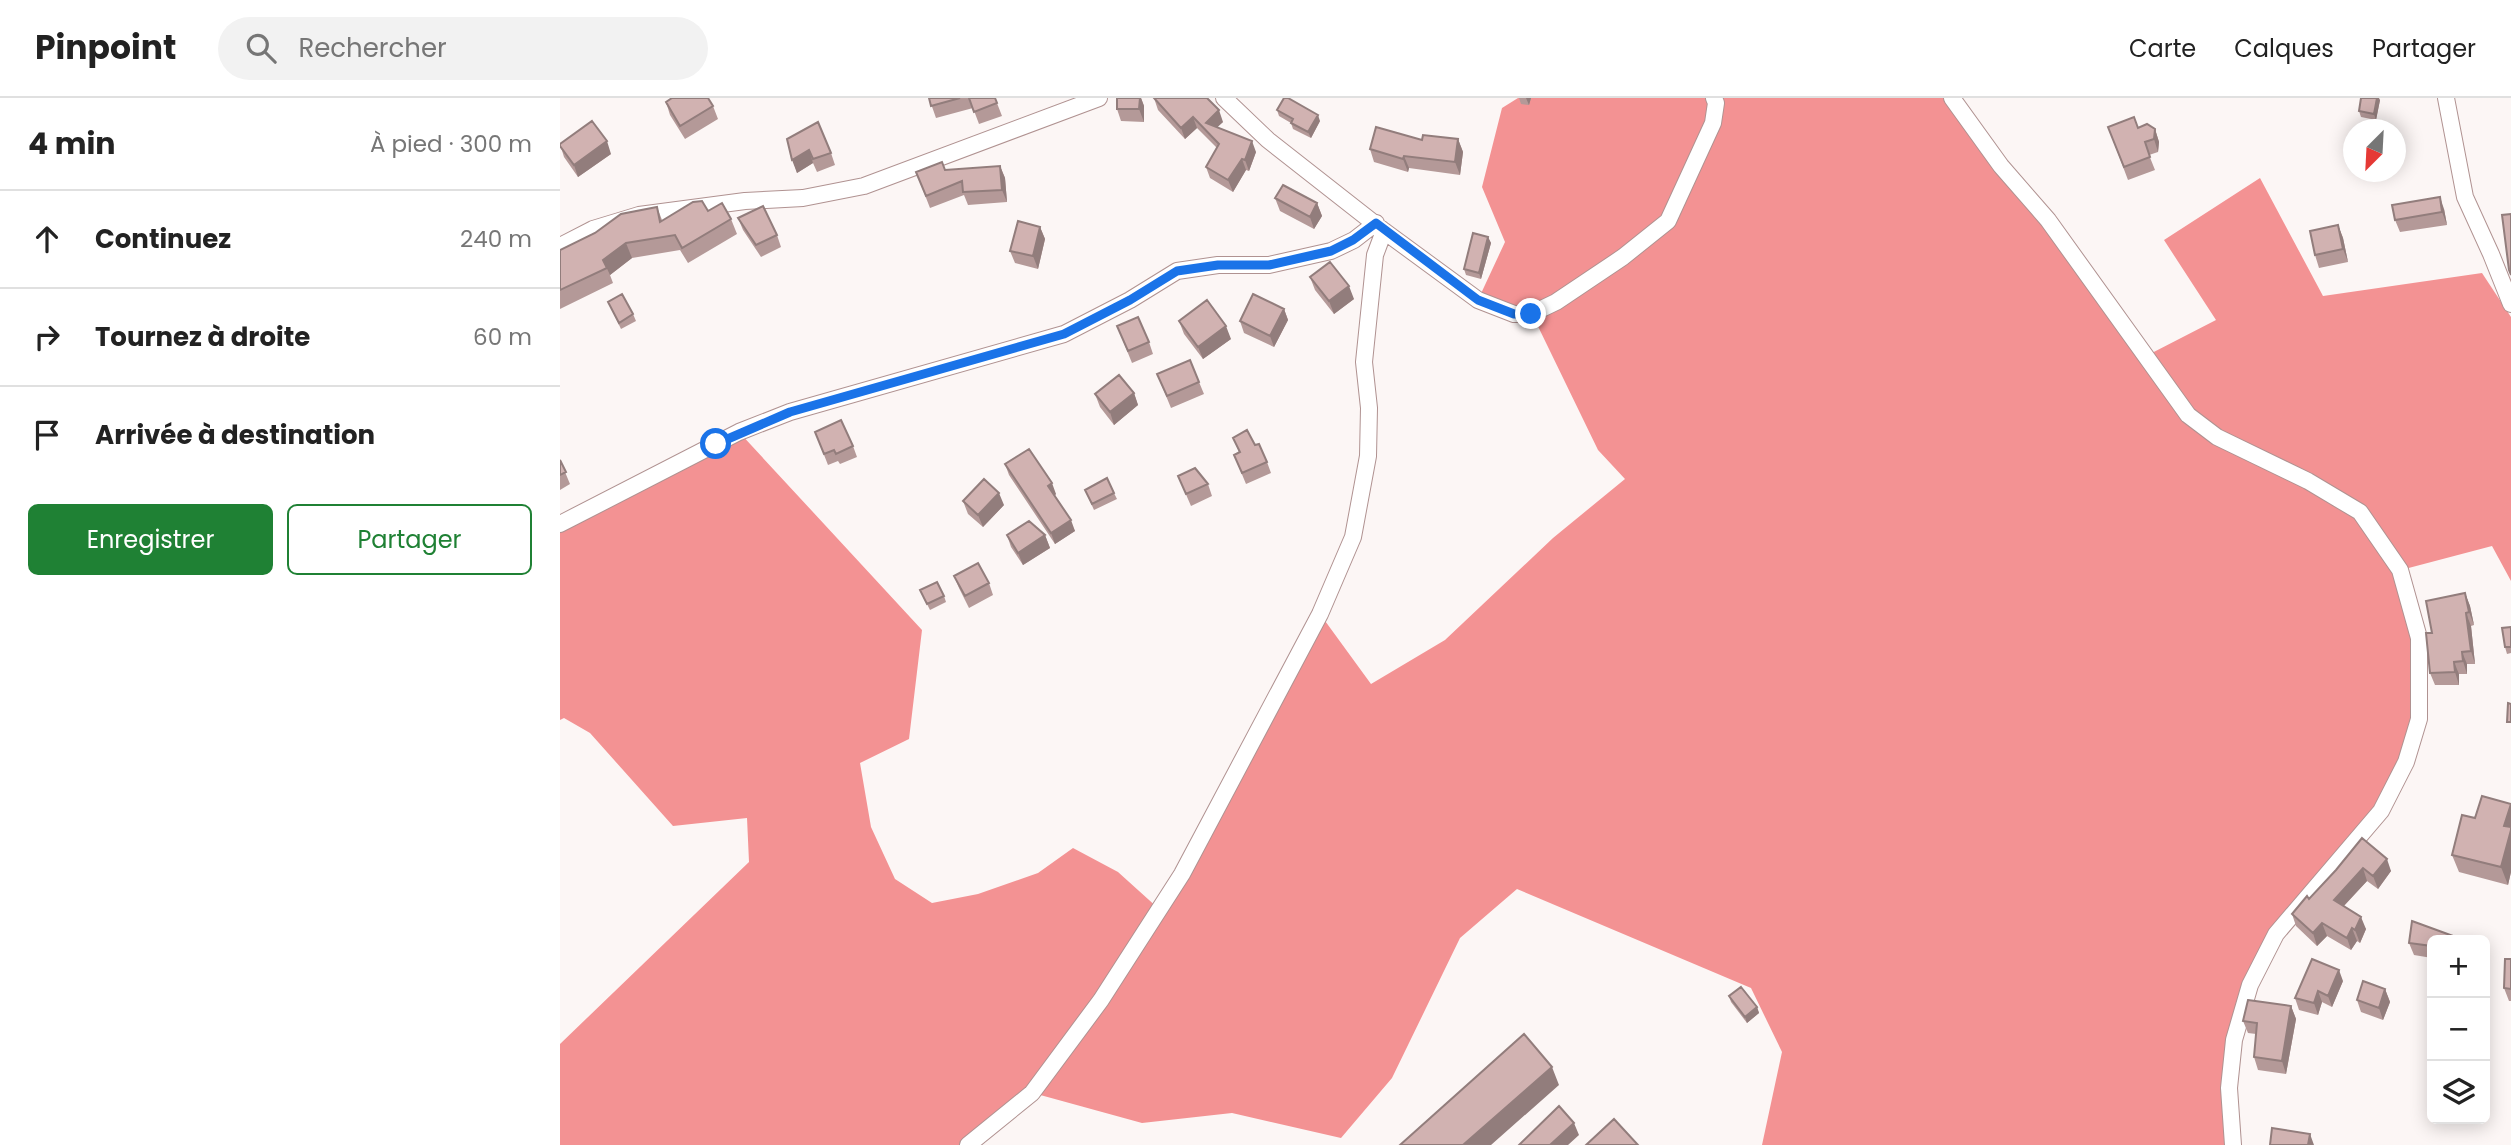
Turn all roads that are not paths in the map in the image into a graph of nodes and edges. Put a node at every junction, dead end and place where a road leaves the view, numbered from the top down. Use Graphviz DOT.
graph roads {
  1 [pos="1099,98"];
  2 [pos="1224,98"];
  3 [pos="1714,98"];
  4 [pos="1952,98"];
  5 [pos="2446,98"];
  6 [pos="1380,227"];
  7 [pos="560,246"];
  8 [pos="2511,304"];
  9 [pos="560,524"];
  10 [pos="968,1145"];
  11 [pos="2232,1145"];
  1 -- 7 [label="street"];
  2 -- 6 [label="street"];
  3 -- 6 [label="street"];
  4 -- 11 [label="street"];
  5 -- 8 [label="street"];
  6 -- 9 [label="street"];
  6 -- 10 [label="street"];
}
